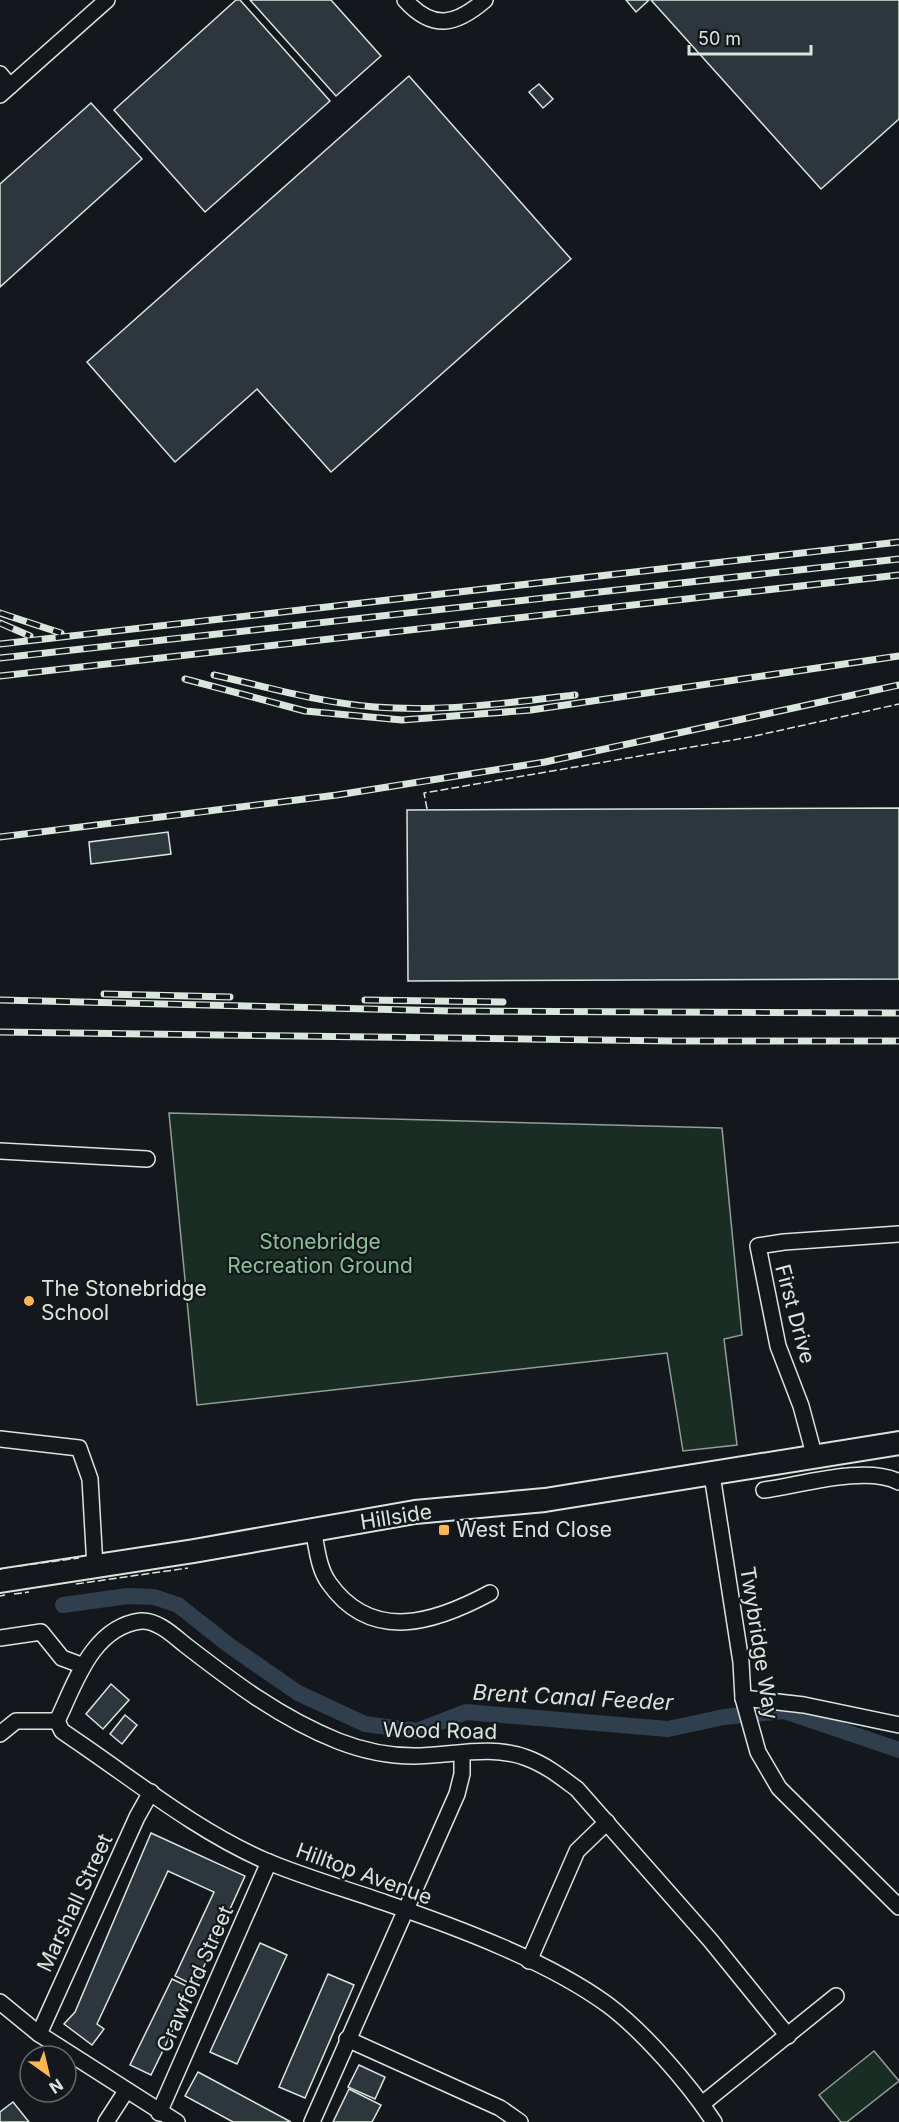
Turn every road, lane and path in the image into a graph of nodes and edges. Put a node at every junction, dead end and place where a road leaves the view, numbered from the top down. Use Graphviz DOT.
graph roads {
  1 [pos="107,0"];
  2 [pos="405,0"];
  3 [pos="485,0"];
  4 [pos="4,85"];
  5 [pos="0,1151"];
  6 [pos="147,1159"];
  7 [pos="899,1234"];
  8 [pos="0,1439"];
  9 [pos="899,1443"];
  10 [pos="815,1458"];
  11 [pos="712,1475"];
  12 [pos="899,1482"];
  13 [pos="764,1490"];
  14 [pos="313,1530"];
  15 [pos="95,1567"];
  16 [pos="0,1581"];
  17 [pos="490,1593"];
  18 [pos="0,1638"];
  19 [pos="81,1665"];
  20 [pos="745,1702"];
  21 [pos="57,1721"];
  22 [pos="899,1725"];
  23 [pos="0,1734"];
  24 [pos="462,1753"];
  25 [pos="151,1792"];
  26 [pos="607,1822"];
  27 [pos="269,1862"];
  28 [pos="899,1906"];
  29 [pos="406,1910"];
  30 [pos="529,1961"];
  31 [pos="836,1996"];
  32 [pos="0,2002"];
  33 [pos="39,2034"];
  34 [pos="788,2036"];
  35 [pos="347,2039"];
  36 [pos="126,2091"];
  37 [pos="702,2104"];
  38 [pos="159,2113"];
  39 [pos="106,2122"];
  40 [pos="177,2122"];
  41 [pos="312,2122"];
  42 [pos="520,2122"];
  43 [pos="714,2122"];
  1 -- 4 [label="street"];
  2 -- 3 [label="street"];
  5 -- 6 [label="street"];
  7 -- 10 [label="street, First Drive"];
  8 -- 15 [label="street"];
  9 -- 10 [label="main road, Hillside"];
  10 -- 11 [label="main road, Hillside"];
  11 -- 14 [label="main road, Hillside"];
  11 -- 20 [label="street, Twybridge Way"];
  12 -- 13 [label="street"];
  14 -- 15 [label="main road, Hillside"];
  14 -- 17 [label="street"];
  15 -- 16 [label="main road, Hillside"];
  18 -- 19 [label="street"];
  19 -- 21 [label="street, Wood Road"];
  19 -- 24 [label="street, Wood Road"];
  20 -- 22 [label="street"];
  20 -- 28 [label="street, Twybridge Way"];
  21 -- 23 [label="street"];
  21 -- 25 [label="street, Hilltop Avenue"];
  24 -- 26 [label="street, Wood Road"];
  24 -- 29 [label="street"];
  25 -- 27 [label="street, Hilltop Avenue"];
  25 -- 33 [label="street, Marshall Street"];
  26 -- 30 [label="street"];
  26 -- 34 [label="street, Wood Road"];
  27 -- 29 [label="street, Hilltop Avenue"];
  27 -- 38 [label="street, Crawford Street"];
  29 -- 30 [label="street, Hilltop Avenue"];
  29 -- 35 [label="street"];
  30 -- 37 [label="street, Hilltop Avenue"];
  31 -- 34 [label="street"];
  32 -- 33 [label="street"];
  33 -- 36 [label="street"];
  34 -- 37 [label="street"];
  35 -- 41 [label="street"];
  35 -- 42 [label="street"];
  36 -- 38 [label="street"];
  36 -- 39 [label="street"];
  37 -- 43 [label="street, Hilltop Avenue"];
  38 -- 40 [label="street"];
}
